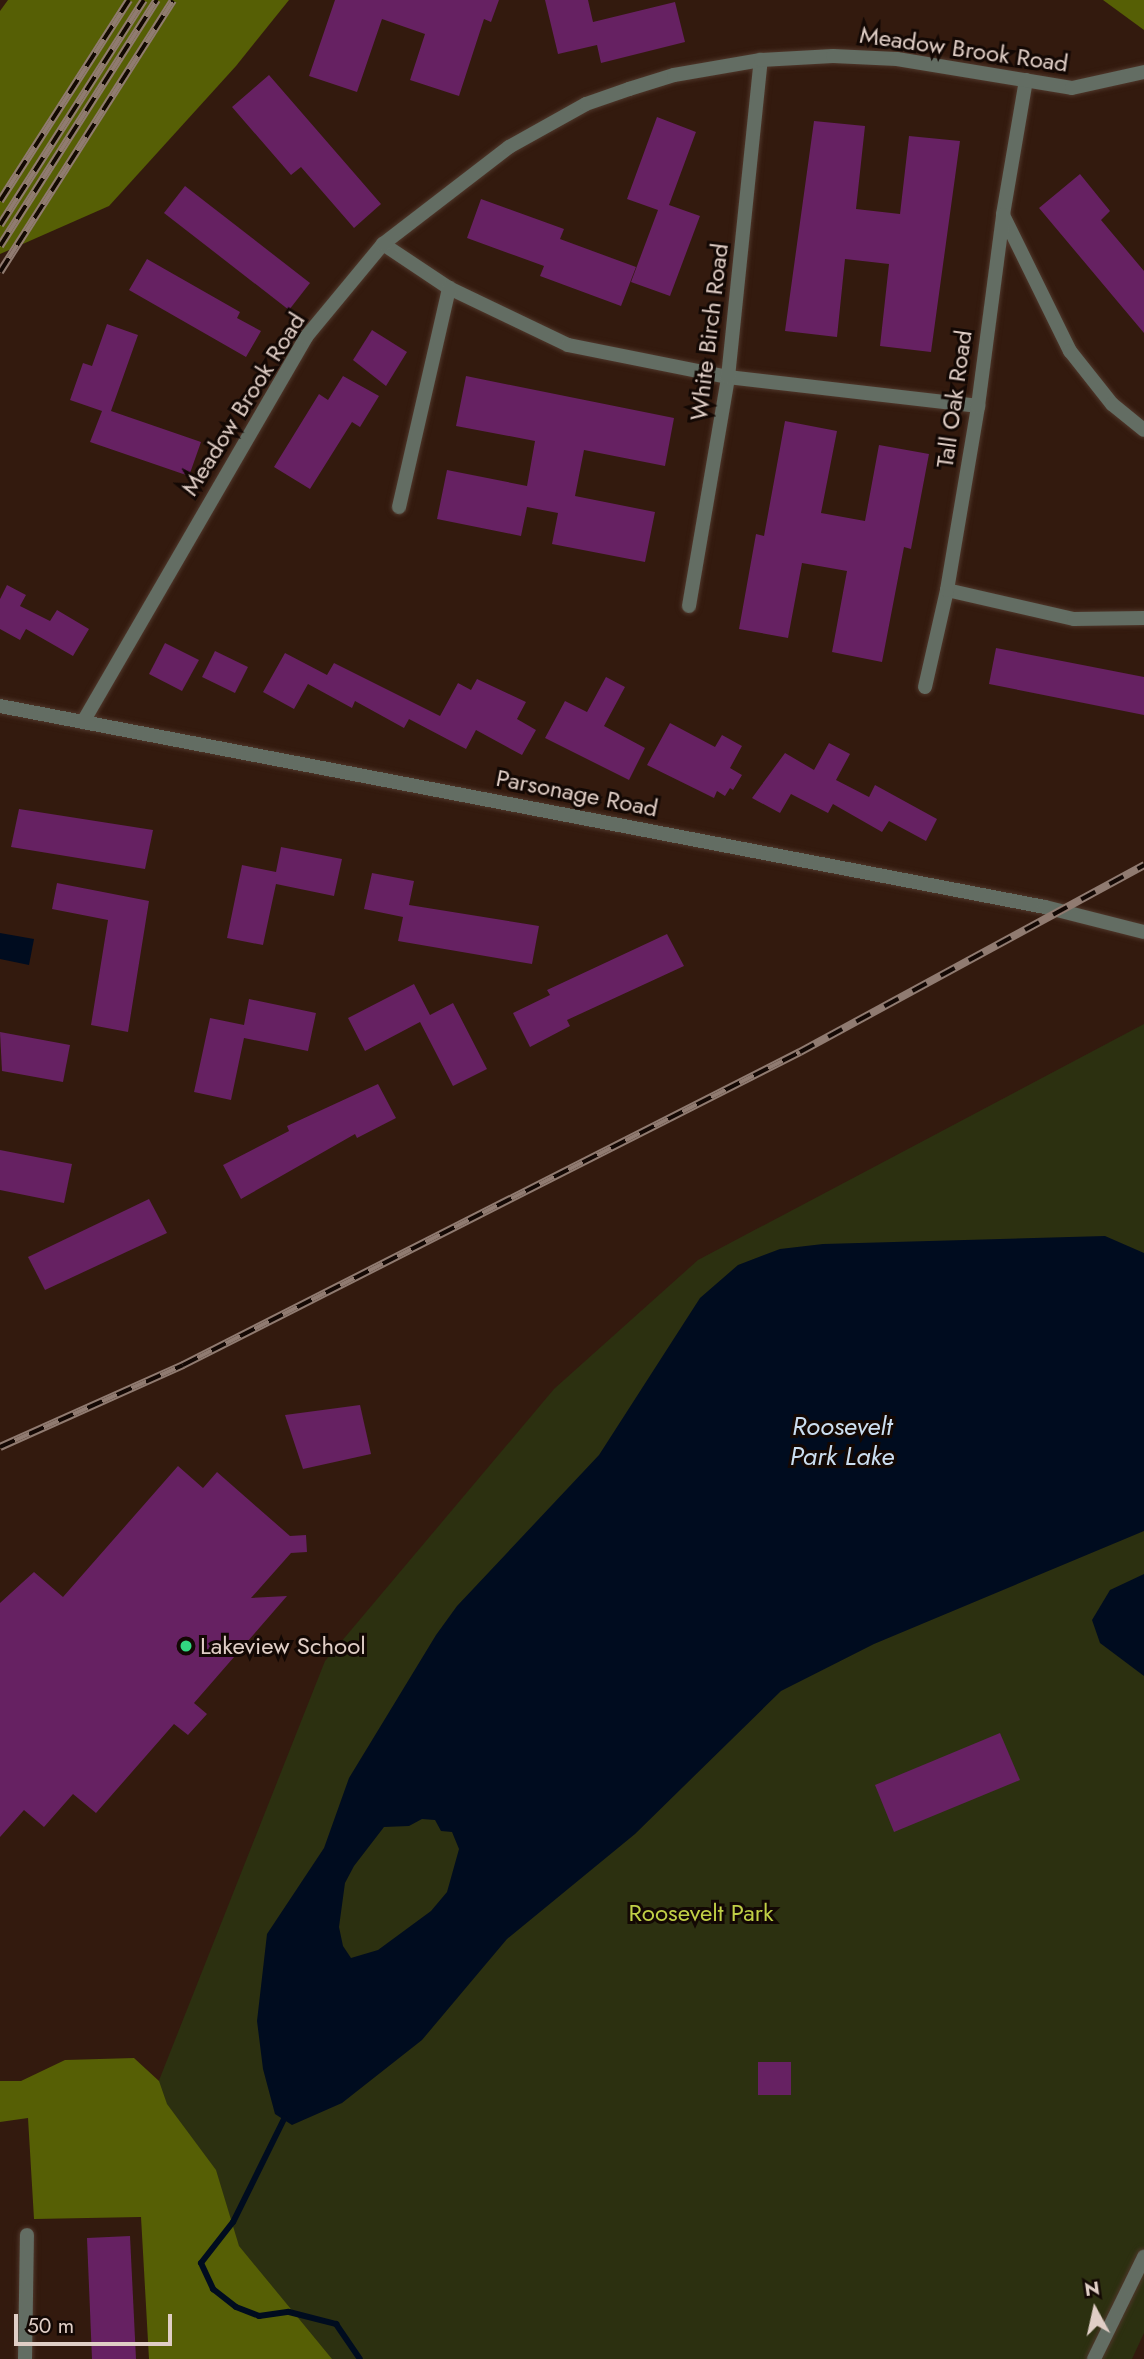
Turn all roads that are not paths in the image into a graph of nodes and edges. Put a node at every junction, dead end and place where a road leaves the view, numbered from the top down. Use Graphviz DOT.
graph roads {
  1 [pos="761,60"];
  2 [pos="1144,72"];
  3 [pos="1026,80"];
  4 [pos="1003,215"];
  5 [pos="383,244"];
  6 [pos="449,288"];
  7 [pos="728,377"];
  8 [pos="978,407"];
  9 [pos="1144,430"];
  10 [pos="398,507"];
  11 [pos="947,590"];
  12 [pos="689,606"];
  13 [pos="1144,618"];
  14 [pos="925,687"];
  15 [pos="0,706"];
  16 [pos="83,722"];
  17 [pos="1144,932"];
  18 [pos="27,2235"];
  19 [pos="1144,2257"];
  20 [pos="25,2359"];
  21 [pos="1094,2359"];
  1 -- 3 [label="street, Meadow Brook Road"];
  1 -- 5 [label="street, Meadow Brook Road"];
  1 -- 7 [label="street, White Birch Road"];
  2 -- 3 [label="street, Meadow Brook Road"];
  3 -- 4 [label="street, Tall Oak Road"];
  4 -- 8 [label="street, Tall Oak Road"];
  4 -- 9 [label="street"];
  5 -- 6 [label="street"];
  5 -- 16 [label="street, Meadow Brook Road"];
  6 -- 7 [label="street"];
  6 -- 10 [label="street"];
  7 -- 8 [label="street"];
  7 -- 12 [label="street, White Birch Road"];
  8 -- 11 [label="street, Tall Oak Road"];
  11 -- 13 [label="street"];
  11 -- 14 [label="street, Tall Oak Road"];
  15 -- 16 [label="street, Parsonage Road"];
  16 -- 17 [label="street, Parsonage Road"];
  18 -- 20 [label="street"];
  19 -- 21 [label="street"];
}
